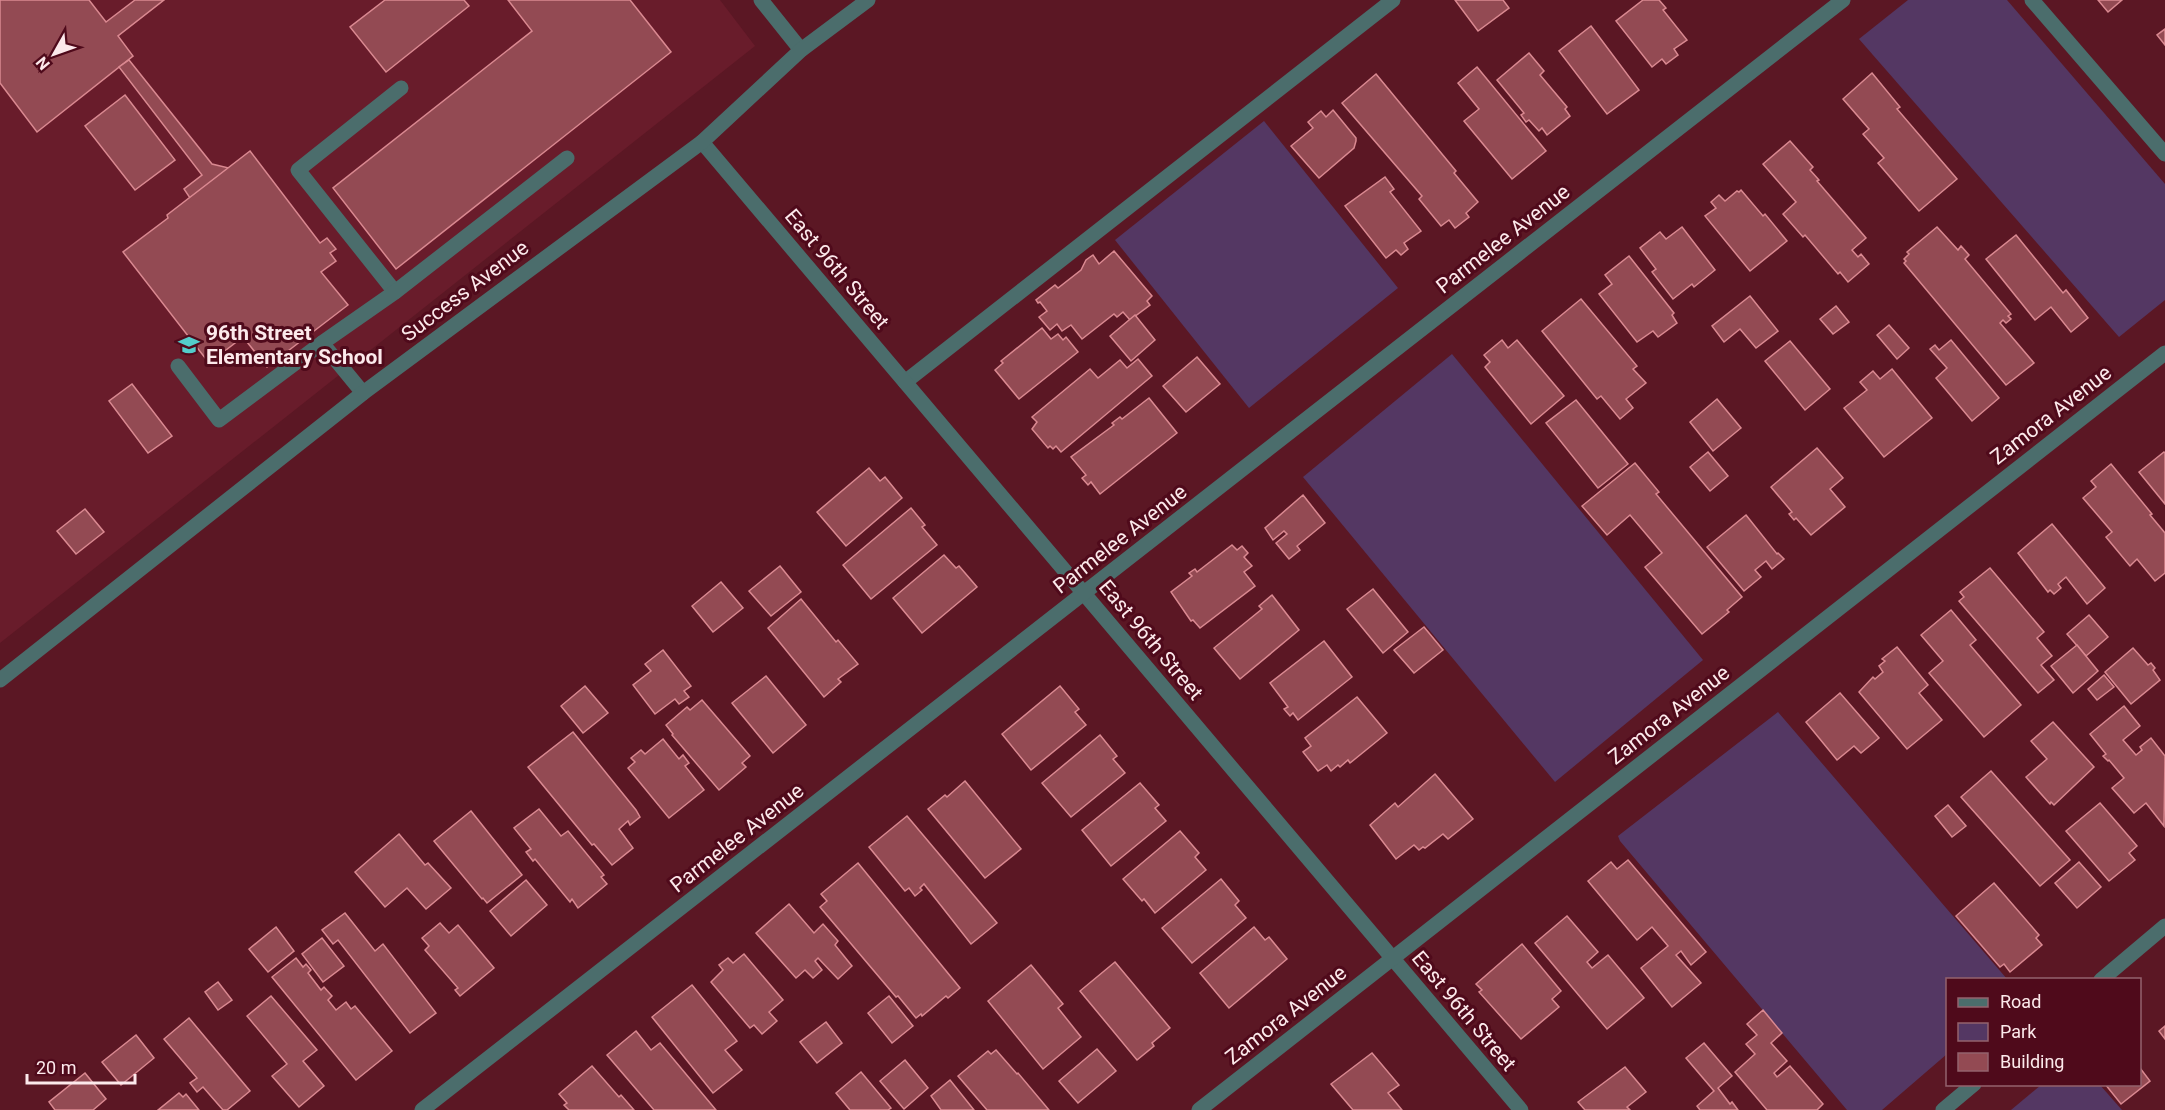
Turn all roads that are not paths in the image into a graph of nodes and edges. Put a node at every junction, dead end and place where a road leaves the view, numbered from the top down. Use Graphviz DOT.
graph roads {
  1 [pos="761,0"];
  2 [pos="867,0"];
  3 [pos="1393,0"];
  4 [pos="1843,0"];
  5 [pos="2032,0"];
  6 [pos="801,50"];
  7 [pos="401,88"];
  8 [pos="702,142"];
  9 [pos="2165,154"];
  10 [pos="567,158"];
  11 [pos="395,292"];
  12 [pos="322,343"];
  13 [pos="2165,353"];
  14 [pos="178,366"];
  15 [pos="904,382"];
  16 [pos="363,393"];
  17 [pos="1084,593"];
  18 [pos="0,680"];
  19 [pos="2165,926"];
  20 [pos="1392,958"];
  21 [pos="2103,978"];
  22 [pos="1972,1086"];
  23 [pos="422,1110"];
  24 [pos="1199,1110"];
  25 [pos="1521,1110"];
  26 [pos="1943,1110"];
  1 -- 6 [label="street"];
  2 -- 6 [label="street, Success Avenue"];
  3 -- 15 [label="street"];
  4 -- 17 [label="street, Parmelee Avenue"];
  5 -- 9 [label="street"];
  6 -- 8 [label="street, Success Avenue"];
  7 -- 11 [label="street"];
  8 -- 15 [label="street, East 96th Street"];
  8 -- 16 [label="street, Success Avenue"];
  10 -- 11 [label="street"];
  11 -- 12 [label="street"];
  12 -- 14 [label="street"];
  12 -- 16 [label="street"];
  13 -- 20 [label="street, Zamora Avenue"];
  15 -- 17 [label="street, East 96th Street"];
  16 -- 18 [label="street, Success Avenue"];
  17 -- 20 [label="street, East 96th Street"];
  17 -- 23 [label="street, Parmelee Avenue"];
  19 -- 21 [label="street"];
  20 -- 24 [label="street, Zamora Avenue"];
  20 -- 25 [label="street, East 96th Street"];
  22 -- 26 [label="street"];
}
